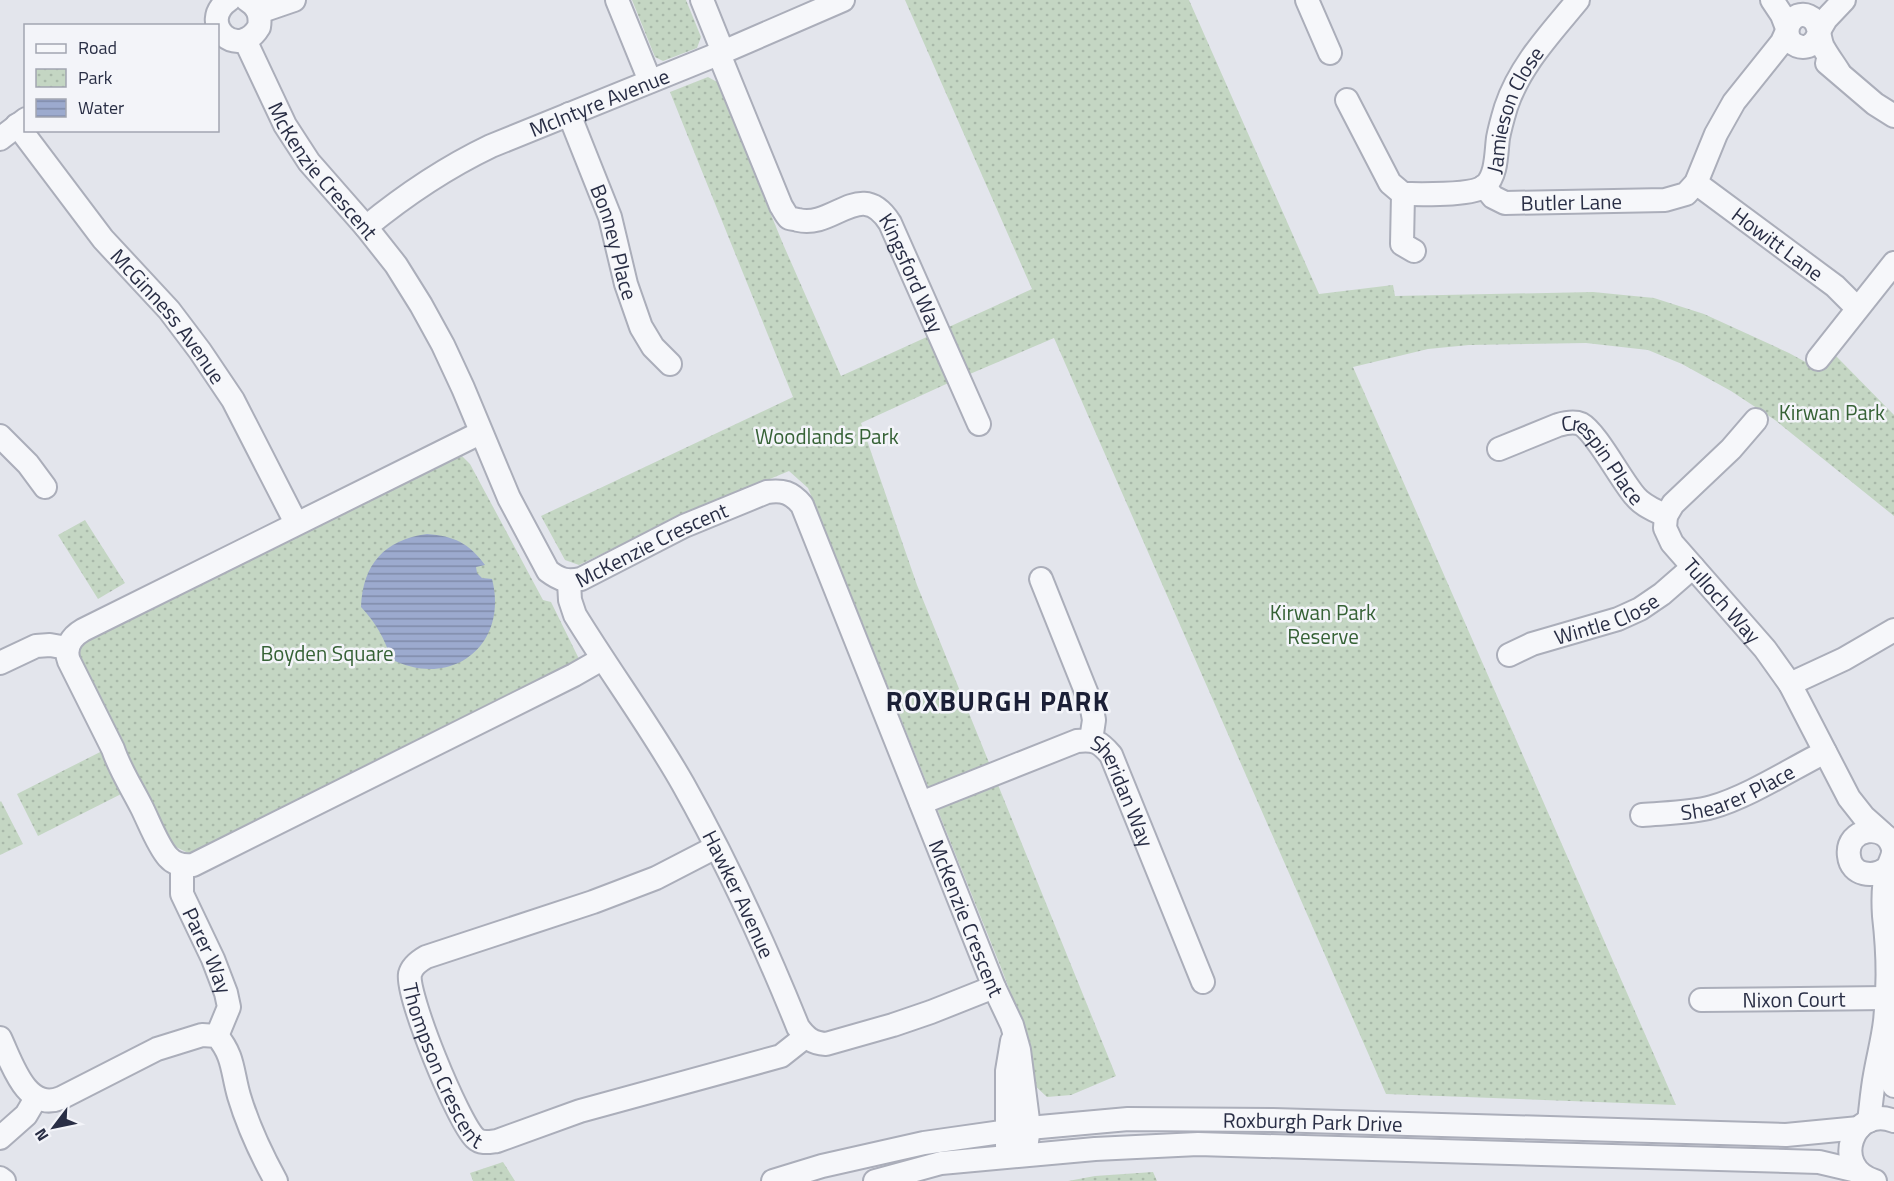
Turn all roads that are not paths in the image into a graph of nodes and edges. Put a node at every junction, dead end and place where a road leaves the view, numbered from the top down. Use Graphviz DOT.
graph roads {
  1 [pos="229,0"];
  2 [pos="294,0"];
  3 [pos="617,0"];
  4 [pos="702,0"];
  5 [pos="843,0"];
  6 [pos="1307,0"];
  7 [pos="1578,0"];
  8 [pos="1772,0"];
  9 [pos="1777,0"];
  10 [pos="1843,0"];
  11 [pos="253,6"];
  12 [pos="218,24"];
  13 [pos="219,29"];
  14 [pos="1803,32"];
  15 [pos="245,40"];
  16 [pos="721,53"];
  17 [pos="1330,53"];
  18 [pos="650,81"];
  19 [pos="1347,99"];
  20 [pos="568,114"];
  21 [pos="1894,116"];
  22 [pos="14,128"];
  23 [pos="1696,183"];
  24 [pos="1484,186"];
  25 [pos="1403,194"];
  26 [pos="366,227"];
  27 [pos="1414,251"];
  28 [pos="1894,263"];
  29 [pos="1857,308"];
  30 [pos="1818,359"];
  31 [pos="670,364"];
  32 [pos="1756,420"];
  33 [pos="979,424"];
  34 [pos="480,433"];
  35 [pos="0,436"];
  36 [pos="1499,449"];
  37 [pos="45,488"];
  38 [pos="1666,516"];
  39 [pos="296,523"];
  40 [pos="1692,567"];
  41 [pos="1041,579"];
  42 [pos="569,582"];
  43 [pos="1894,630"];
  44 [pos="67,648"];
  45 [pos="1509,656"];
  46 [pos="602,659"];
  47 [pos="0,663"];
  48 [pos="1790,684"];
  49 [pos="1091,740"];
  50 [pos="1825,752"];
  51 [pos="1849,798"];
  52 [pos="921,803"];
  53 [pos="1642,815"];
  54 [pos="1887,835"];
  55 [pos="1852,841"];
  56 [pos="717,847"];
  57 [pos="1891,863"];
  58 [pos="182,866"];
  59 [pos="1860,872"];
  60 [pos="1884,910"];
  61 [pos="1203,982"];
  62 [pos="994,987"];
  63 [pos="1886,998"];
  64 [pos="1701,1000"];
  65 [pos="1885,1022"];
  66 [pos="1011,1025"];
  67 [pos="217,1036"];
  68 [pos="805,1037"];
  69 [pos="0,1038"];
  70 [pos="1894,1086"];
  71 [pos="36,1098"];
  72 [pos="1894,1121"];
  73 [pos="1864,1124"];
  74 [pos="1029,1128"];
  75 [pos="1006,1131"];
  76 [pos="0,1138"];
  77 [pos="1016,1156"];
  78 [pos="0,1178"];
  79 [pos="1871,1178"];
  80 [pos="1894,1179"];
  81 [pos="4,1181"];
  82 [pos="276,1181"];
  83 [pos="773,1181"];
  84 [pos="875,1181"];
  1 -- 12 [label="street"];
  2 -- 11 [label="street"];
  3 -- 18 [label="street"];
  4 -- 16 [label="street"];
  5 -- 16 [label="street, McIntyre Avenue"];
  6 -- 17 [label="street"];
  7 -- 24 [label="street, Jamieson Close"];
  8 -- 14 [label="street"];
  9 -- 14 [label="street"];
  10 -- 14 [label="street"];
  11 -- 15 [label="street"];
  13 -- 15 [label="street"];
  14 -- 21 [label="street"];
  14 -- 23 [label="street"];
  15 -- 26 [label="street, McKenzie Crescent"];
  16 -- 18 [label="street, McIntyre Avenue"];
  16 -- 33 [label="street, Kingsford Way"];
  18 -- 20 [label="street, McIntyre Avenue"];
  19 -- 25 [label="street"];
  20 -- 26 [label="street, McIntyre Avenue"];
  20 -- 31 [label="street, Bonney Place"];
  22 -- 39 [label="street, McGinness Avenue"];
  23 -- 24 [label="street, Butler Lane"];
  23 -- 29 [label="street, Howitt Lane"];
  24 -- 25 [label="street, Jamieson Close"];
  25 -- 27 [label="street"];
  26 -- 34 [label="street, McKenzie Crescent"];
  28 -- 29 [label="street"];
  29 -- 30 [label="street"];
  32 -- 38 [label="street"];
  34 -- 39 [label="street"];
  34 -- 42 [label="street, McKenzie Crescent"];
  35 -- 37 [label="street"];
  36 -- 38 [label="street, Crespin Place"];
  38 -- 40 [label="street, Tulloch Way"];
  39 -- 44 [label="street"];
  40 -- 45 [label="street, Wintle Close"];
  40 -- 48 [label="street, Tulloch Way"];
  41 -- 49 [label="street"];
  42 -- 46 [label="street, Hawker Avenue"];
  42 -- 52 [label="street, McKenzie Crescent"];
  43 -- 48 [label="street"];
  44 -- 47 [label="street"];
  44 -- 58 [label="street"];
  46 -- 56 [label="street, Hawker Avenue"];
  46 -- 58 [label="street"];
  48 -- 50 [label="street, Tulloch Way"];
  49 -- 52 [label="street, Sheridan Way"];
  49 -- 61 [label="street, Sheridan Way"];
  50 -- 51 [label="street, Tulloch Way"];
  50 -- 53 [label="street, Shearer Place"];
  51 -- 54 [label="street, Tulloch Way"];
  51 -- 55 [label="street, Tulloch Way"];
  52 -- 62 [label="street, McKenzie Crescent"];
  54 -- 55 [label="street"];
  54 -- 57 [label="street"];
  55 -- 59 [label="street"];
  56 -- 68 [label="street, Hawker Avenue"];
  56 -- 68 [label="street, Thompson Crescent"];
  57 -- 59 [label="street"];
  57 -- 60 [label="street"];
  58 -- 67 [label="street, Parer Way"];
  59 -- 60 [label="street"];
  60 -- 63 [label="street"];
  62 -- 66 [label="street, McKenzie Crescent"];
  62 -- 68 [label="street"];
  63 -- 64 [label="street, Nixon Court"];
  63 -- 65 [label="street"];
  65 -- 70 [label="street"];
  65 -- 73 [label="street"];
  66 -- 74 [label="street, McKenzie Crescent"];
  66 -- 75 [label="street, McKenzie Crescent"];
  67 -- 71 [label="street"];
  67 -- 82 [label="street"];
  69 -- 71 [label="street"];
  71 -- 76 [label="street"];
  72 -- 73 [label="street, Roxburgh Park Drive"];
  73 -- 74 [label="street, Roxburgh Park Drive"];
  73 -- 79 [label="street"];
  74 -- 75 [label="street, Roxburgh Park Drive"];
  74 -- 77 [label="street, McKenzie Crescent"];
  75 -- 77 [label="street, McKenzie Crescent"];
  75 -- 83 [label="street, Roxburgh Park Drive"];
  77 -- 79 [label="street, Roxburgh Park Drive"];
  77 -- 84 [label="street, Roxburgh Park Drive"];
  78 -- 81 [label="street"];
  79 -- 80 [label="street"];
}
